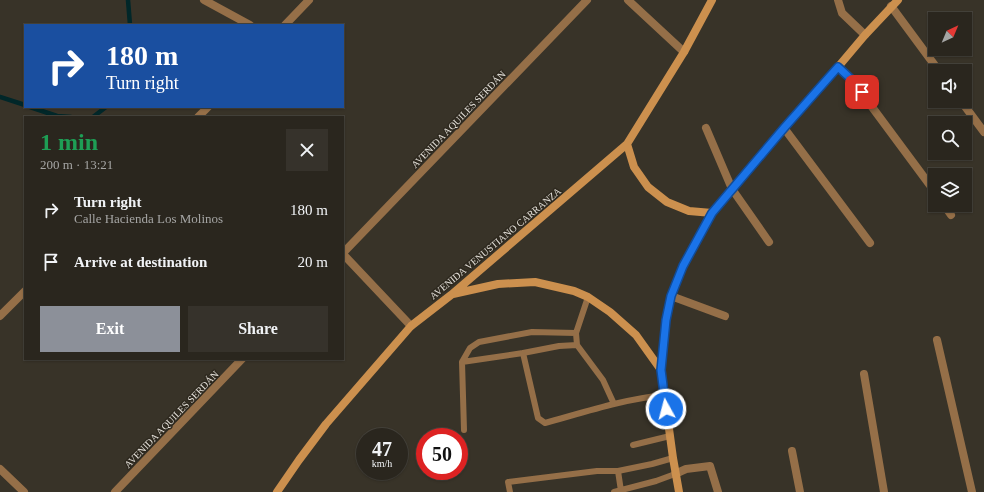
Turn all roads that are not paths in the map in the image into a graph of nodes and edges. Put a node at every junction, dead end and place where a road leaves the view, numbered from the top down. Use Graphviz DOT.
graph roads {
  1 [pos="204,0"];
  2 [pos="309,0"];
  3 [pos="587,0"];
  4 [pos="628,0"];
  5 [pos="712,0"];
  6 [pos="838,0"];
  7 [pos="894,3"];
  8 [pos="248,24"];
  9 [pos="286,24"];
  10 [pos="865,35"];
  11 [pos="684,52"];
  12 [pos="935,64"];
  13 [pos="838,67"];
  14 [pos="207,108"];
  15 [pos="967,108"];
  16 [pos="199,116"];
  17 [pos="706,128"];
  18 [pos="784,128"];
  19 [pos="984,132"];
  20 [pos="627,144"];
  21 [pos="928,183"];
  22 [pos="732,189"];
  23 [pos="949,212"];
  24 [pos="712,213"];
  25 [pos="951,215"];
  26 [pos="769,242"];
  27 [pos="870,243"];
  28 [pos="344,252"];
  29 [pos="344,254"];
  30 [pos="24,291"];
  31 [pos="451,295"];
  32 [pos="671,296"];
  33 [pos="588,297"];
  34 [pos="0,316"];
  35 [pos="725,316"];
  36 [pos="411,326"];
  37 [pos="576,333"];
  38 [pos="937,340"];
  39 [pos="577,344"];
  40 [pos="523,353"];
  41 [pos="241,360"];
  42 [pos="462,362"];
  43 [pos="661,370"];
  44 [pos="864,374"];
  45 [pos="665,395"];
  46 [pos="614,404"];
  47 [pos="464,428"];
  48 [pos="670,436"];
  49 [pos="634,445"];
  50 [pos="792,451"];
  51 [pos="673,458"];
  52 [pos="0,469"];
  53 [pos="618,471"];
  54 [pos="675,474"];
  55 [pos="617,491"];
  56 [pos="24,492"];
  57 [pos="115,492"];
  58 [pos="277,492"];
  59 [pos="510,492"];
  60 [pos="679,492"];
  61 [pos="718,492"];
  62 [pos="800,492"];
  63 [pos="884,492"];
  64 [pos="972,492"];
  1 -- 8 [label="street"];
  2 -- 9 [label="street"];
  3 -- 28 [label="street, AVENIDA AQUILES SERDÁN"];
  4 -- 11 [label="street"];
  5 -- 11 [label="main road, AVENIDA VENUSTIANO CARRANZA"];
  6 -- 10 [label="street"];
  7 -- 10 [label="main road"];
  7 -- 12 [label="street"];
  10 -- 13 [label="main road"];
  11 -- 20 [label="main road, AVENIDA VENUSTIANO CARRANZA"];
  13 -- 18 [label="main road"];
  13 -- 21 [label="street"];
  14 -- 16 [label="street"];
  15 -- 19 [label="street"];
  17 -- 22 [label="street"];
  18 -- 22 [label="main road"];
  18 -- 27 [label="street"];
  20 -- 24 [label="main road"];
  20 -- 31 [label="main road, AVENIDA VENUSTIANO CARRANZA"];
  22 -- 24 [label="main road"];
  22 -- 26 [label="street"];
  23 -- 25 [label="street"];
  24 -- 32 [label="main road"];
  29 -- 36 [label="street"];
  30 -- 34 [label="street"];
  31 -- 33 [label="main road"];
  31 -- 36 [label="main road, AVENIDA VENUSTIANO CARRANZA"];
  32 -- 35 [label="street"];
  32 -- 43 [label="main road"];
  33 -- 37 [label="lane"];
  33 -- 43 [label="main road"];
  36 -- 58 [label="main road, AVENIDA VENUSTIANO CARRANZA"];
  37 -- 39 [label="lane"];
  37 -- 42 [label="lane"];
  38 -- 64 [label="street"];
  39 -- 40 [label="lane"];
  39 -- 46 [label="lane"];
  40 -- 42 [label="lane"];
  40 -- 46 [label="lane"];
  41 -- 57 [label="street, AVENIDA AQUILES SERDÁN"];
  42 -- 47 [label="lane"];
  43 -- 45 [label="main road"];
  44 -- 63 [label="street"];
  45 -- 46 [label="lane"];
  45 -- 48 [label="main road"];
  48 -- 49 [label="lane"];
  48 -- 51 [label="main road"];
  50 -- 62 [label="street"];
  51 -- 53 [label="lane"];
  51 -- 54 [label="main road"];
  52 -- 56 [label="street"];
  53 -- 55 [label="lane"];
  53 -- 59 [label="lane"];
  54 -- 55 [label="lane"];
  54 -- 60 [label="main road"];
  54 -- 61 [label="street"];
}
